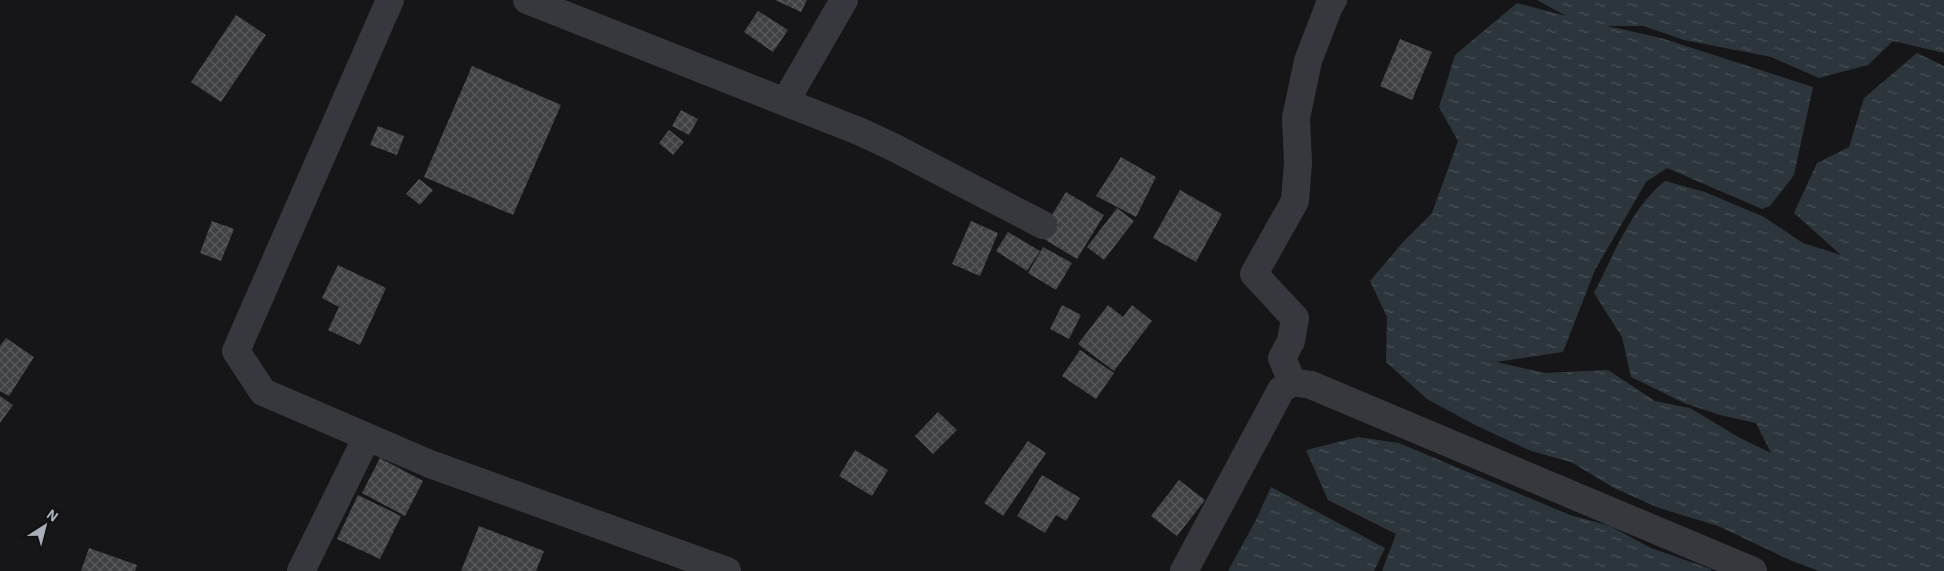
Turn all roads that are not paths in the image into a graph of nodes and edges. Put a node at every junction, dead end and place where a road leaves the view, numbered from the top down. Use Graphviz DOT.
graph roads {
  1 [pos="390,0"];
  2 [pos="527,0"];
  3 [pos="844,0"];
  4 [pos="1333,0"];
  5 [pos="785,102"];
  6 [pos="1043,225"];
  7 [pos="1292,382"];
  8 [pos="367,437"];
  9 [pos="301,571"];
  10 [pos="726,571"];
  11 [pos="1184,571"];
  12 [pos="1753,571"];
  1 -- 8 [label="street"];
  2 -- 5 [label="street"];
  3 -- 5 [label="street"];
  4 -- 7 [label="street"];
  5 -- 6 [label="street"];
  7 -- 11 [label="street"];
  7 -- 12 [label="street"];
  8 -- 9 [label="street"];
  8 -- 10 [label="street"];
}
